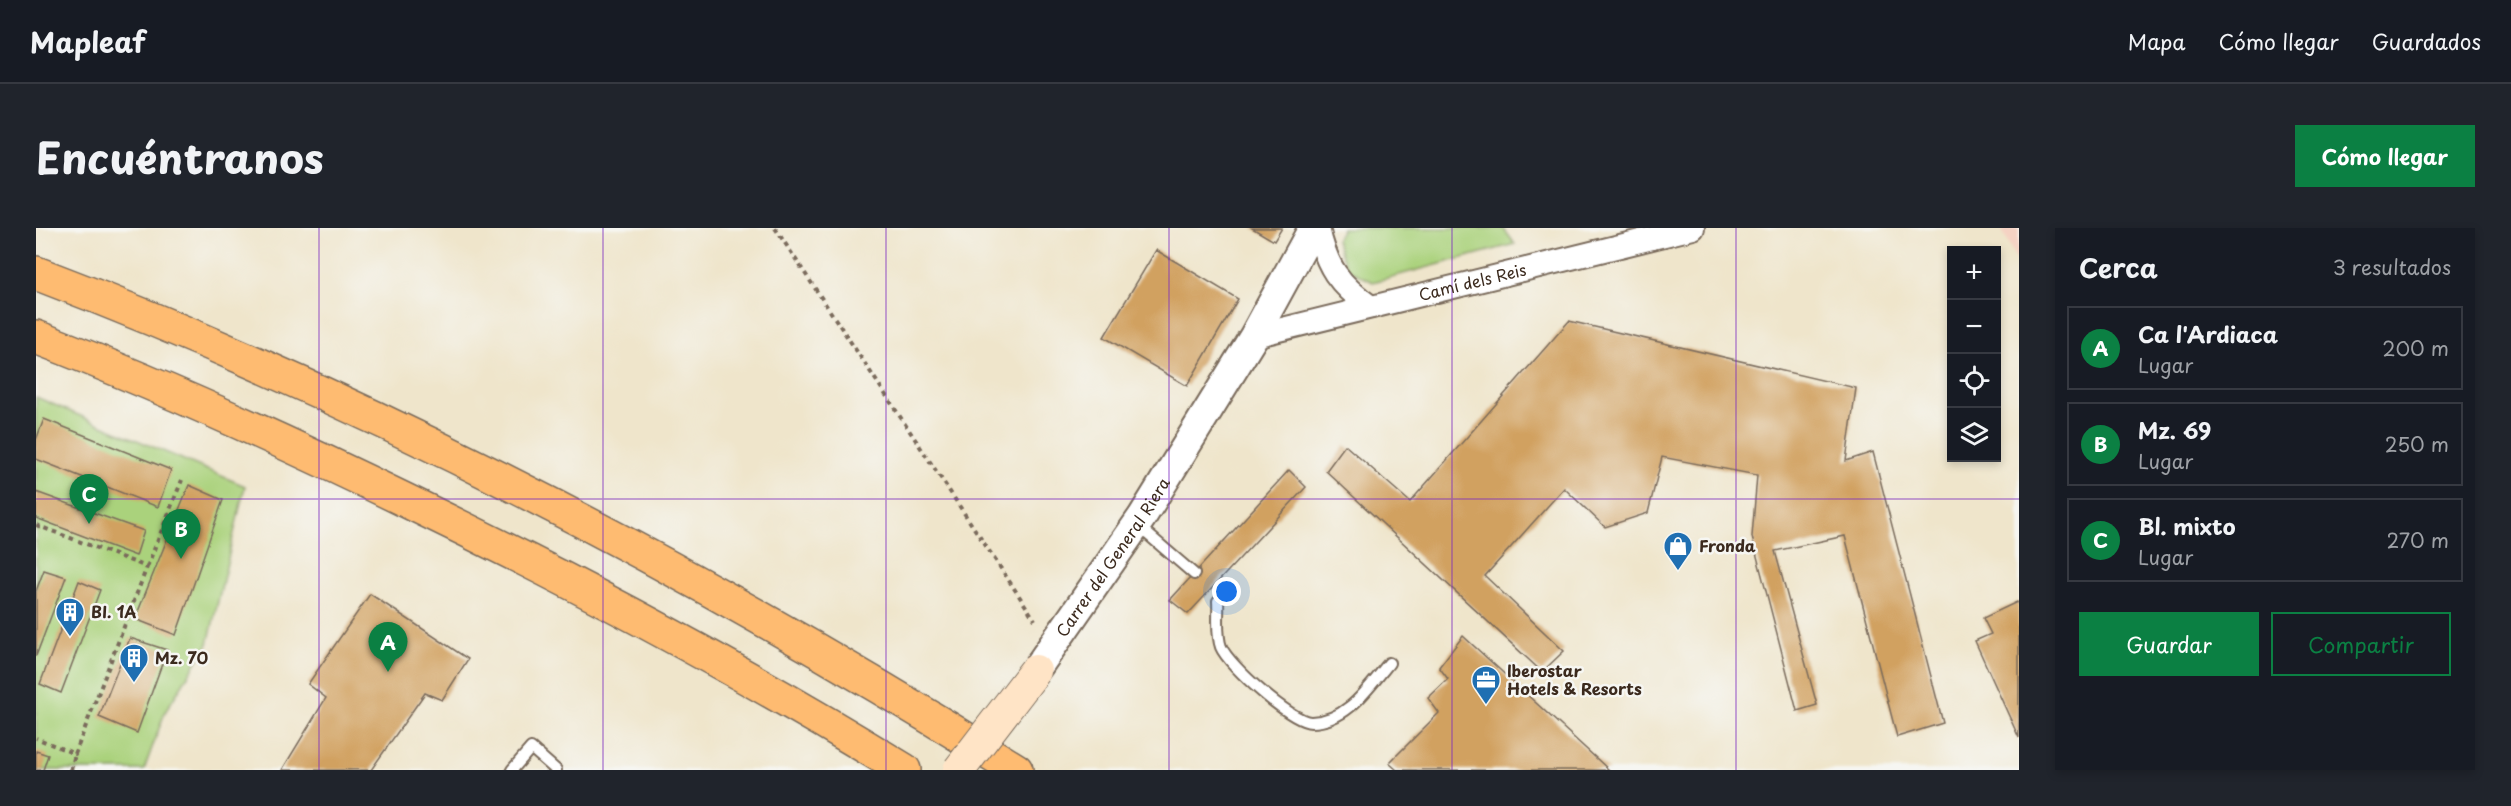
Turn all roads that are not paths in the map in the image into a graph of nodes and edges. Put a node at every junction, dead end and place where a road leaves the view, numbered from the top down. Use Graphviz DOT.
graph roads {
  1 [pos="1316,228"];
  2 [pos="1693,228"];
  3 [pos="36,273"];
  4 [pos="1371,307"];
  5 [pos="1254,336"];
  6 [pos="36,337"];
  7 [pos="1136,524"];
  8 [pos="1194,574"];
  9 [pos="1218,601"];
  10 [pos="1389,663"];
  11 [pos="1035,671"];
  12 [pos="512,770"];
  13 [pos="556,770"];
  14 [pos="904,770"];
  15 [pos="959,770"];
  16 [pos="1016,770"];
  1 -- 4 [label="street"];
  1 -- 5 [label="street, Carrer del General Riera"];
  2 -- 4 [label="street, Camí dels Reis"];
  3 -- 16 [label="highway"];
  4 -- 5 [label="street, Camí dels Reis"];
  5 -- 7 [label="street, Carrer del General Riera"];
  6 -- 14 [label="highway"];
  7 -- 8 [label="lane"];
  7 -- 11 [label="street, Carrer del General Riera"];
  9 -- 10 [label="lane"];
  11 -- 15 [label="main road, Carrer del General Riera, bridge"];
  12 -- 13 [label="lane"];
}
